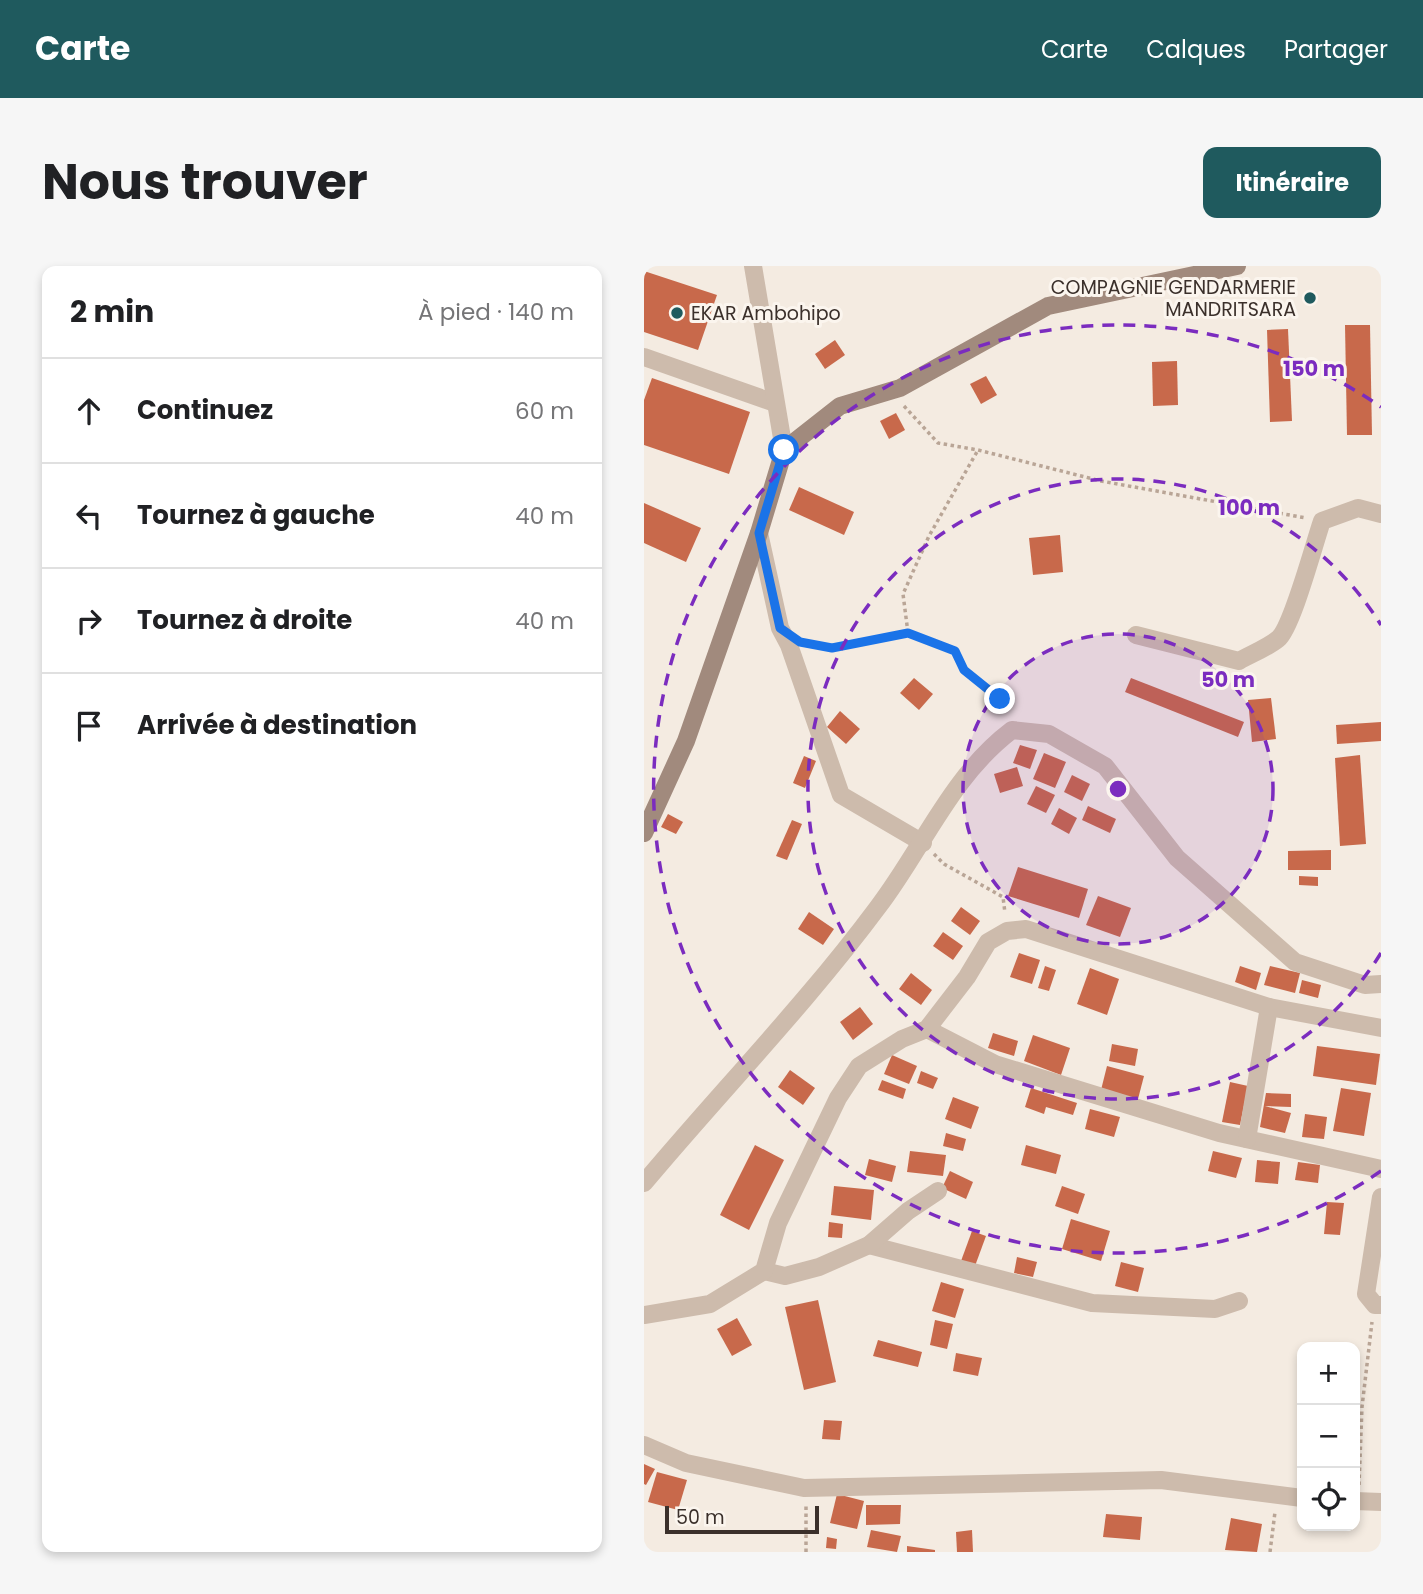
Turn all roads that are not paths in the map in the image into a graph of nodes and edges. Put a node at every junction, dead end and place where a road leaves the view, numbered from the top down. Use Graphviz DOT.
graph roads {
  1 [pos="753,266"];
  2 [pos="1237,266"];
  3 [pos="644,357"];
  4 [pos="775,403"];
  5 [pos="784,450"];
  6 [pos="1381,514"];
  7 [pos="759,533"];
  8 [pos="1136,635"];
  9 [pos="644,834"];
  10 [pos="923,843"];
  11 [pos="1381,984"];
  12 [pos="1269,1007"];
  13 [pos="1381,1028"];
  14 [pos="927,1029"];
  15 [pos="1247,1139"];
  16 [pos="1381,1169"];
  17 [pos="644,1183"];
  18 [pos="938,1191"];
  19 [pos="1381,1197"];
  20 [pos="1378,1239"];
  21 [pos="869,1245"];
  22 [pos="764,1271"];
  23 [pos="1239,1301"];
  24 [pos="1378,1305"];
  25 [pos="644,1315"];
  26 [pos="644,1446"];
  27 [pos="1297,1498"];
  28 [pos="1360,1501"];
  29 [pos="1381,1502"];
  1 -- 4 [label="street"];
  2 -- 5 [label="main road"];
  3 -- 4 [label="street"];
  4 -- 5 [label="street"];
  5 -- 7 [label="main road"];
  6 -- 8 [label="street"];
  7 -- 9 [label="main road"];
  7 -- 10 [label="street"];
  10 -- 11 [label="street"];
  10 -- 17 [label="street"];
  12 -- 13 [label="street"];
  12 -- 14 [label="street"];
  12 -- 15 [label="street"];
  14 -- 15 [label="street"];
  14 -- 22 [label="street"];
  15 -- 16 [label="street"];
  18 -- 21 [label="street"];
  19 -- 20 [label="street"];
  20 -- 24 [label="street"];
  21 -- 22 [label="street"];
  21 -- 23 [label="street"];
  22 -- 25 [label="street"];
  26 -- 27 [label="street"];
  28 -- 29 [label="street"];
}
